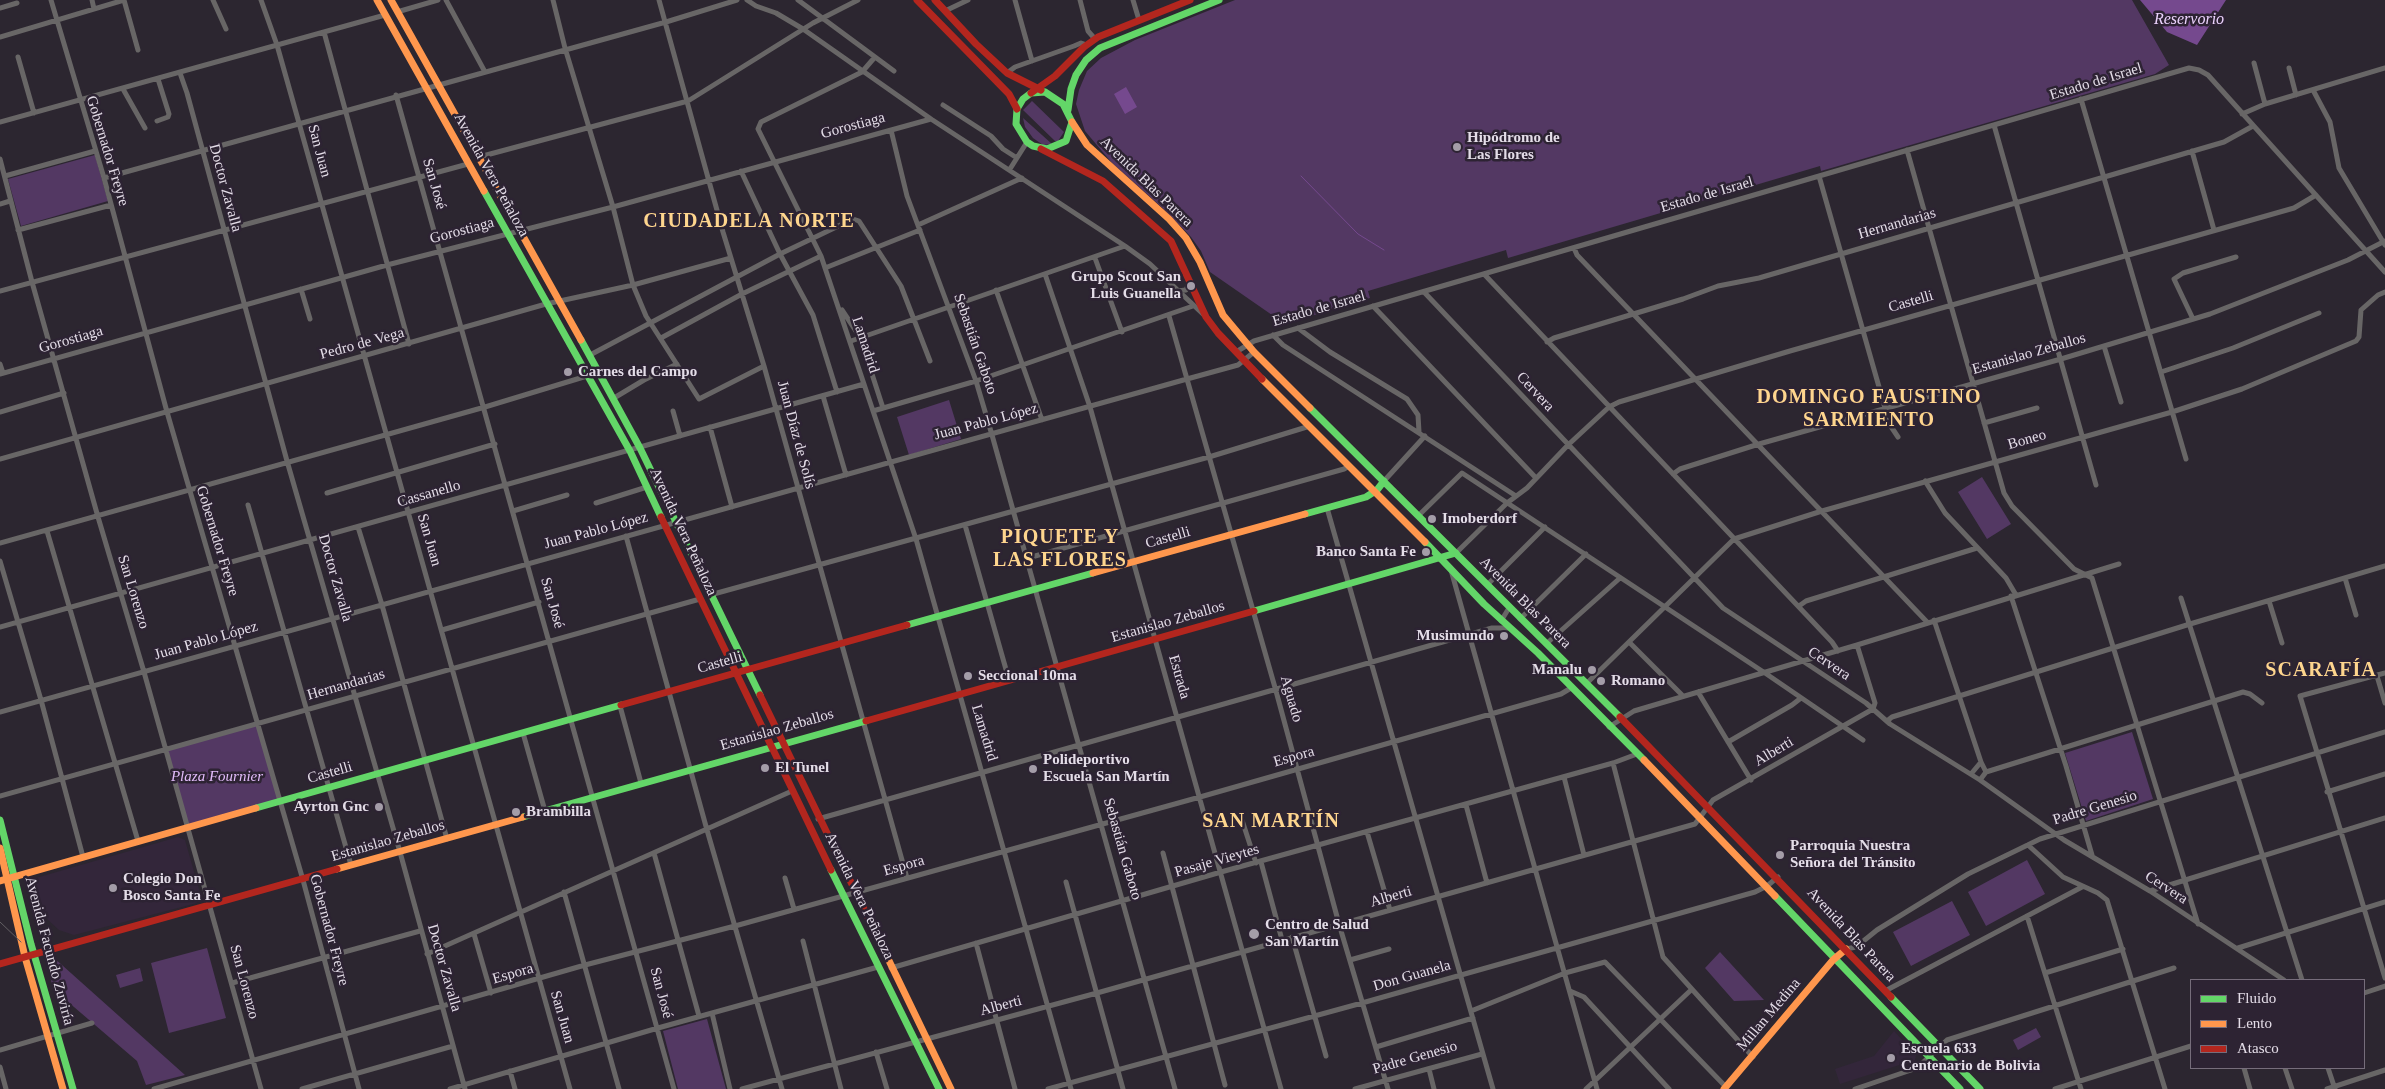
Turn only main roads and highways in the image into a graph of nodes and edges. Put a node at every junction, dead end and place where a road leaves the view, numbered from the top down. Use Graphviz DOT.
graph roads {
  1 [pos="377,0"];
  2 [pos="391,0"];
  3 [pos="917,0"];
  4 [pos="934,0"];
  5 [pos="1219,0"];
  6 [pos="1187,1"];
  7 [pos="1173,6"];
  8 [pos="1177,16"];
  9 [pos="1037,88"];
  10 [pos="1044,92"];
  11 [pos="1031,93"];
  12 [pos="1017,109"];
  13 [pos="1068,110"];
  14 [pos="1072,122"];
  15 [pos="1041,149"];
  16 [pos="1384,481"];
  17 [pos="1374,492"];
  18 [pos="1456,553"];
  19 [pos="1442,559"];
  20 [pos="746,670"];
  21 [pos="736,674"];
  22 [pos="782,743"];
  23 [pos="770,747"];
  24 [pos="0,820"];
  25 [pos="0,848"];
  26 [pos="7,880"];
  27 [pos="13,904"];
  28 [pos="31,944"];
  29 [pos="76,944"];
  30 [pos="1846,950"];
  31 [pos="34,954"];
  32 [pos="25,957"];
  33 [pos="1836,957"];
  34 [pos="0,964"];
  35 [pos="1725,1088"];
  36 [pos="63,1089"];
  37 [pos="73,1089"];
  38 [pos="939,1089"];
  39 [pos="951,1089"];
  40 [pos="1960,1089"];
  41 [pos="1980,1089"];
  1 -- 21 [label="main road, Avenida Vera Peñaloza"];
  2 -- 20 [label="main road, Avenida Vera Peñaloza"];
  3 -- 12 [label="main road"];
  4 -- 9 [label="main road"];
  5 -- 8 [label="main road"];
  6 -- 7 [label="main road"];
  7 -- 8 [label="main road"];
  7 -- 9 [label="main road"];
  8 -- 13 [label="main road"];
  9 -- 10 [label="main road"];
  9 -- 11 [label="main road"];
  10 -- 11 [label="main road"];
  10 -- 13 [label="main road"];
  11 -- 12 [label="main road"];
  12 -- 15 [label="main road"];
  13 -- 14 [label="main road"];
  14 -- 15 [label="main road"];
  14 -- 16 [label="main road, Avenida Blas Parera"];
  15 -- 17 [label="main road, Avenida Blas Parera"];
  16 -- 17 [label="main road, Castelli"];
  16 -- 18 [label="main road, Avenida Blas Parera"];
  17 -- 19 [label="main road, Avenida Blas Parera"];
  17 -- 20 [label="main road, Castelli"];
  18 -- 19 [label="main road, Estanislao Zeballos"];
  18 -- 30 [label="main road, Avenida Blas Parera"];
  19 -- 22 [label="main road, Estanislao Zeballos"];
  19 -- 33 [label="main road, Avenida Blas Parera"];
  20 -- 21 [label="main road, Castelli"];
  20 -- 22 [label="main road, Avenida Vera Peñaloza"];
  21 -- 23 [label="main road, Avenida Vera Peñaloza"];
  21 -- 26 [label="main road, Castelli"];
  22 -- 23 [label="main road, Estanislao Zeballos"];
  22 -- 39 [label="main road, Avenida Vera Peñaloza"];
  23 -- 29 [label="main road, Estanislao Zeballos"];
  23 -- 38 [label="main road, Avenida Vera Peñaloza"];
  24 -- 26 [label="main road, Avenida Facundo Zuviría"];
  25 -- 26 [label="main road, Avenida Facundo Zuviría"];
  26 -- 27 [label="main road, Avenida Facundo Zuviría"];
  26 -- 28 [label="main road, Avenida Facundo Zuviría"];
  27 -- 28 [label="main road"];
  27 -- 32 [label="main road, Avenida Facundo Zuviría"];
  28 -- 29 [label="main road"];
  28 -- 31 [label="main road, Avenida Facundo Zuviría"];
  29 -- 31 [label="main road, Estanislao Zeballos"];
  30 -- 33 [label="main road, Padre Genesio"];
  30 -- 41 [label="main road, Avenida Blas Parera"];
  31 -- 32 [label="main road, Estanislao Zeballos"];
  31 -- 37 [label="main road, Avenida Facundo Zuviría"];
  32 -- 34 [label="main road, Estanislao Zeballos"];
  32 -- 36 [label="main road, Avenida Facundo Zuviría"];
  33 -- 35 [label="main road, Millan Medina"];
  33 -- 40 [label="main road, Avenida Blas Parera"];
}
